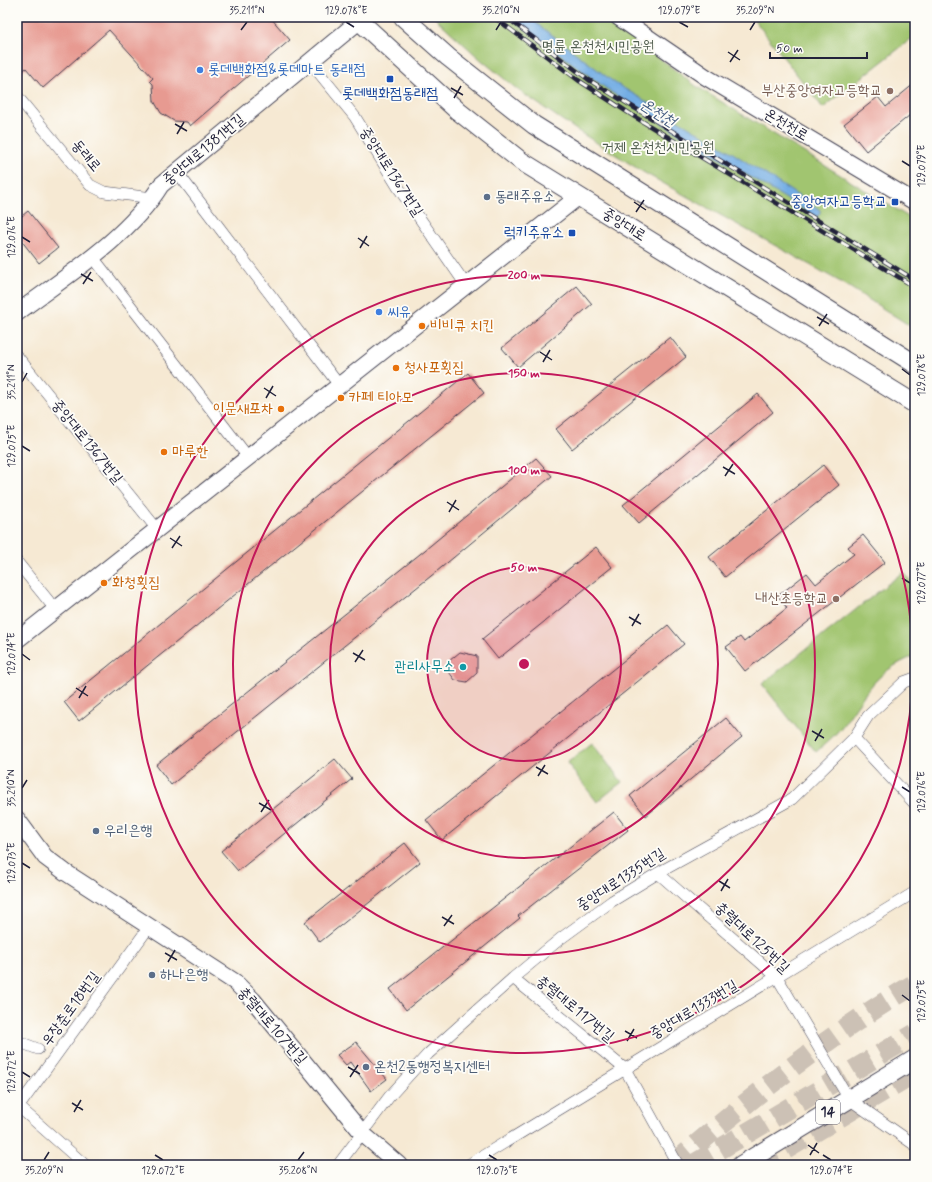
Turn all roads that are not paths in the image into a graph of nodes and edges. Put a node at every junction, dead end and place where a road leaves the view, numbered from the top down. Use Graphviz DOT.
graph roads {
  1 [pos="403,17"];
  2 [pos="618,17"];
  3 [pos="357,19"];
  4 [pos="311,63"];
  5 [pos="17,96"];
  6 [pos="177,172"];
  7 [pos="578,197"];
  8 [pos="153,198"];
  9 [pos="915,202"];
  10 [pos="92,256"];
  11 [pos="466,285"];
  12 [pos="17,313"];
  13 [pos="17,356"];
  14 [pos="915,364"];
  15 [pos="339,385"];
  16 [pos="915,404"];
  17 [pos="248,457"];
  18 [pos="157,528"];
  19 [pos="17,562"];
  20 [pos="55,609"];
  21 [pos="17,640"];
  22 [pos="915,678"];
  23 [pos="854,738"];
  24 [pos="915,804"];
  25 [pos="17,819"];
  26 [pos="658,873"];
  27 [pos="915,892"];
  28 [pos="149,927"];
  29 [pos="777,977"];
  30 [pos="513,978"];
  31 [pos="17,1041"];
  32 [pos="38,1050"];
  33 [pos="915,1059"];
  34 [pos="625,1069"];
  35 [pos="849,1099"];
  36 [pos="18,1108"];
  37 [pos="363,1134"];
  38 [pos="915,1145"];
  39 [pos="85,1165"];
  40 [pos="338,1165"];
  41 [pos="399,1165"];
  42 [pos="468,1165"];
  43 [pos="678,1165"];
  44 [pos="741,1165"];
  1 -- 14 [label="main road"];
  2 -- 9 [label="street, 온천천로"];
  3 -- 4 [label="street, 중앙대로1381번길"];
  3 -- 7 [label="main road, 중앙대로"];
  4 -- 6 [label="street, 중앙대로1381번길"];
  4 -- 11 [label="street, 중앙대로1367번길"];
  5 -- 8 [label="street, 동래로"];
  6 -- 8 [label="street, 중앙대로1381번길"];
  6 -- 15 [label="street"];
  7 -- 11 [label="street"];
  7 -- 16 [label="main road, 중앙대로"];
  8 -- 10 [label="street, 중앙대로1381번길"];
  10 -- 12 [label="street, 중앙대로1381번길"];
  10 -- 17 [label="street"];
  11 -- 15 [label="street"];
  13 -- 18 [label="street, 중앙대로1367번길"];
  15 -- 17 [label="street"];
  17 -- 18 [label="street"];
  18 -- 20 [label="street"];
  19 -- 20 [label="street"];
  20 -- 21 [label="street"];
  22 -- 23 [label="street, 중앙대로1335번길"];
  23 -- 24 [label="street"];
  23 -- 26 [label="street, 중앙대로1335번길"];
  25 -- 28 [label="street, 충렬대로107번길"];
  26 -- 29 [label="street, 충렬대로125번길"];
  26 -- 30 [label="street, 중앙대로1335번길"];
  27 -- 29 [label="street, 중앙대로1333번길"];
  28 -- 36 [label="street, 우장춘로18번길"];
  28 -- 37 [label="street, 충렬대로107번길"];
  29 -- 34 [label="street, 중앙대로1333번길"];
  29 -- 35 [label="street, 충렬대로125번길"];
  30 -- 34 [label="street, 충렬대로117번길"];
  30 -- 37 [label="street, 중앙대로1335번길"];
  31 -- 32 [label="street"];
  33 -- 35 [label="main road, 14"];
  34 -- 42 [label="street, 중앙대로1333번길"];
  34 -- 43 [label="street, 충렬대로117번길"];
  35 -- 38 [label="street"];
  35 -- 44 [label="main road, 14"];
  36 -- 39 [label="street"];
  37 -- 40 [label="street, 중앙대로1335번길"];
  37 -- 41 [label="street, 충렬대로107번길"];
}
